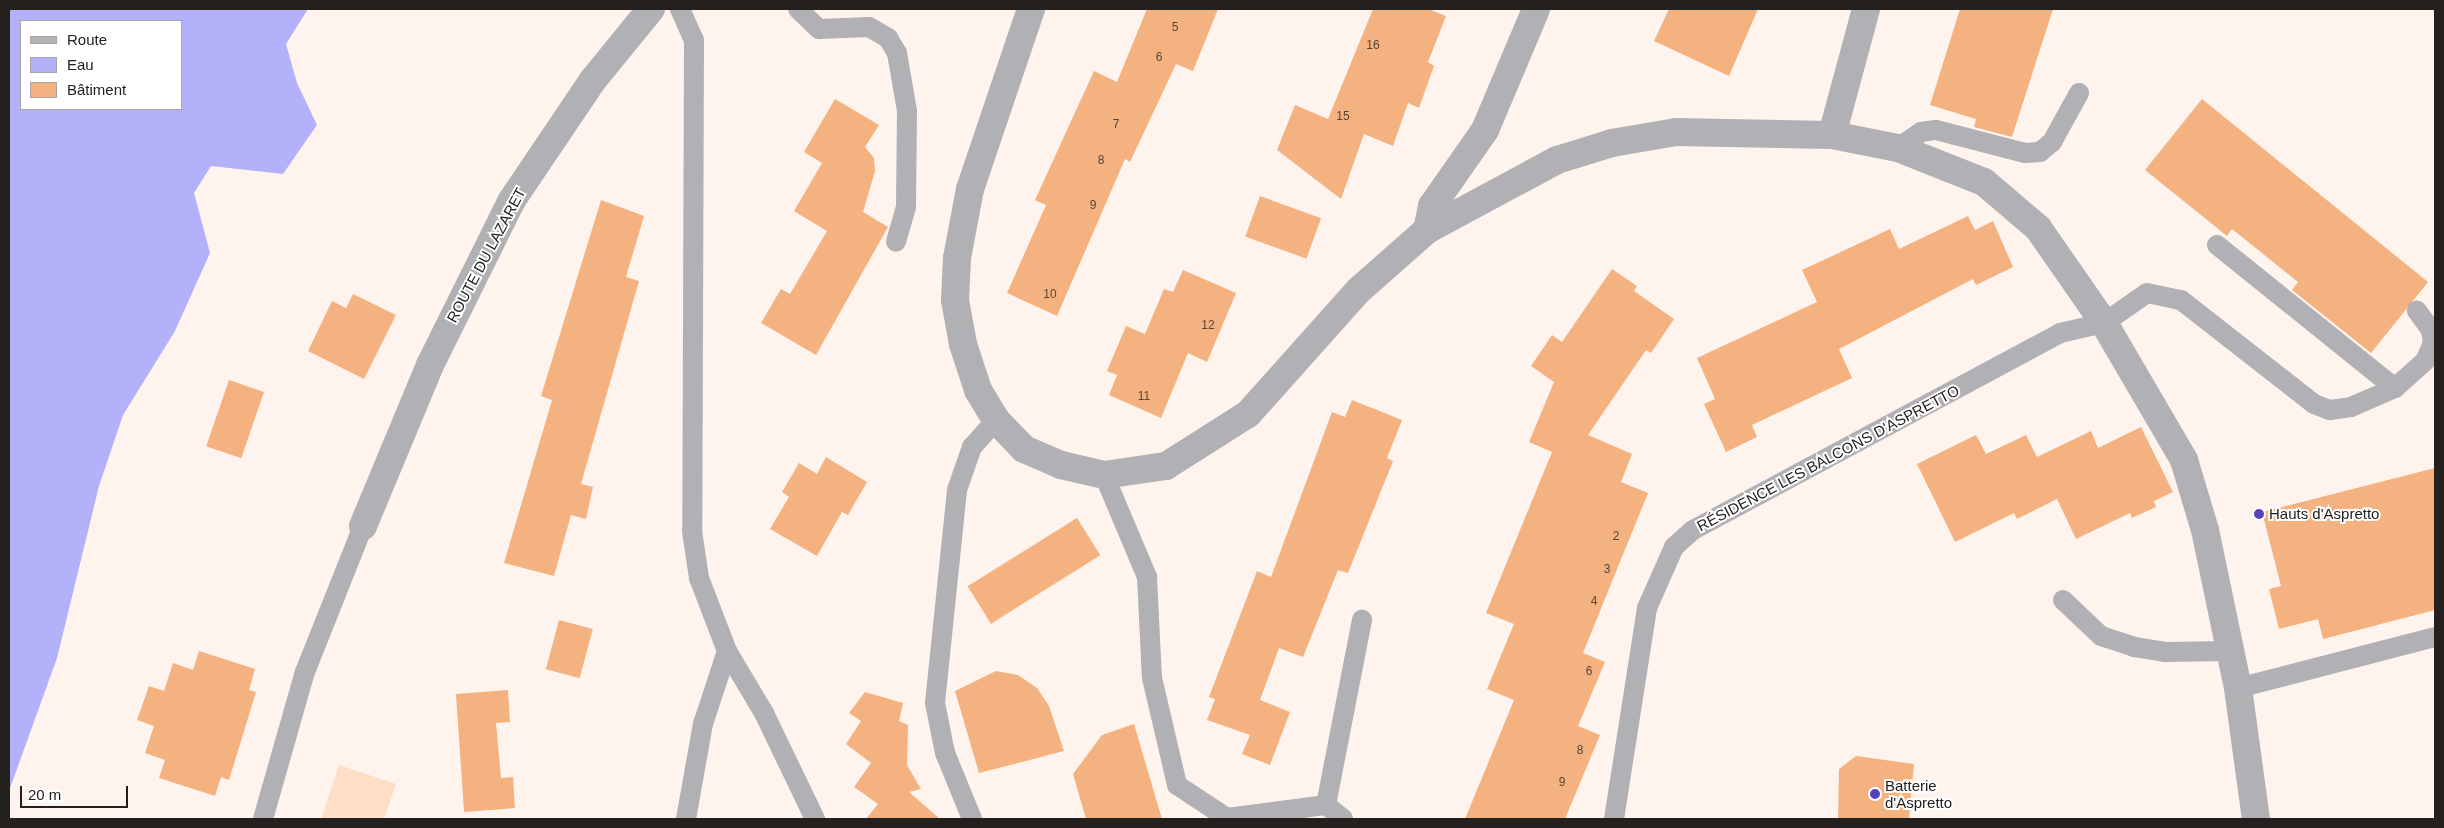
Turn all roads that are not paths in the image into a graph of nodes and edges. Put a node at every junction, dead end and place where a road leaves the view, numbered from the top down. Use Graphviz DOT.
graph roads {
  1 [pos="651,9"];
  2 [pos="680,9"];
  3 [pos="798,9"];
  4 [pos="1031,9"];
  5 [pos="1536,9"];
  6 [pos="1866,9"];
  7 [pos="2079,93"];
  8 [pos="1832,135"];
  9 [pos="1898,148"];
  10 [pos="1427,230"];
  11 [pos="896,242"];
  12 [pos="2217,245"];
  13 [pos="2418,311"];
  14 [pos="2104,322"];
  15 [pos="2395,388"];
  16 [pos="996,420"];
  17 [pos="1104,475"];
  18 [pos="362,526"];
  19 [pos="2063,600"];
  20 [pos="1362,619"];
  21 [pos="2435,637"];
  22 [pos="728,651"];
  23 [pos="2230,651"];
  24 [pos="2238,688"];
  25 [pos="1326,805"];
  26 [pos="263,819"];
  27 [pos="686,819"];
  28 [pos="815,819"];
  29 [pos="972,819"];
  30 [pos="1343,819"];
  31 [pos="1614,819"];
  32 [pos="2256,819"];
  1 -- 18 [label="street, ROUTE DU LAZARET"];
  2 -- 22 [label="lane"];
  3 -- 11 [label="lane"];
  4 -- 16 [label="street"];
  5 -- 10 [label="street"];
  6 -- 8 [label="street"];
  7 -- 9 [label="lane"];
  8 -- 9 [label="street"];
  8 -- 10 [label="street"];
  9 -- 14 [label="street"];
  10 -- 17 [label="street"];
  12 -- 15 [label="lane"];
  13 -- 15 [label="lane, RÉSIDENCE LES BALCONS D'ASPRETTO"];
  14 -- 15 [label="lane, RÉSIDENCE LES BALCONS D'ASPRETTO"];
  14 -- 23 [label="street"];
  14 -- 31 [label="lane, RÉSIDENCE LES BALCONS D'ASPRETTO"];
  16 -- 17 [label="street"];
  16 -- 29 [label="lane"];
  17 -- 25 [label="lane"];
  18 -- 26 [label="lane"];
  19 -- 23 [label="lane"];
  20 -- 25 [label="lane"];
  21 -- 24 [label="lane"];
  22 -- 27 [label="lane"];
  22 -- 28 [label="lane"];
  23 -- 24 [label="street"];
  24 -- 32 [label="street"];
  25 -- 30 [label="lane"];
}
